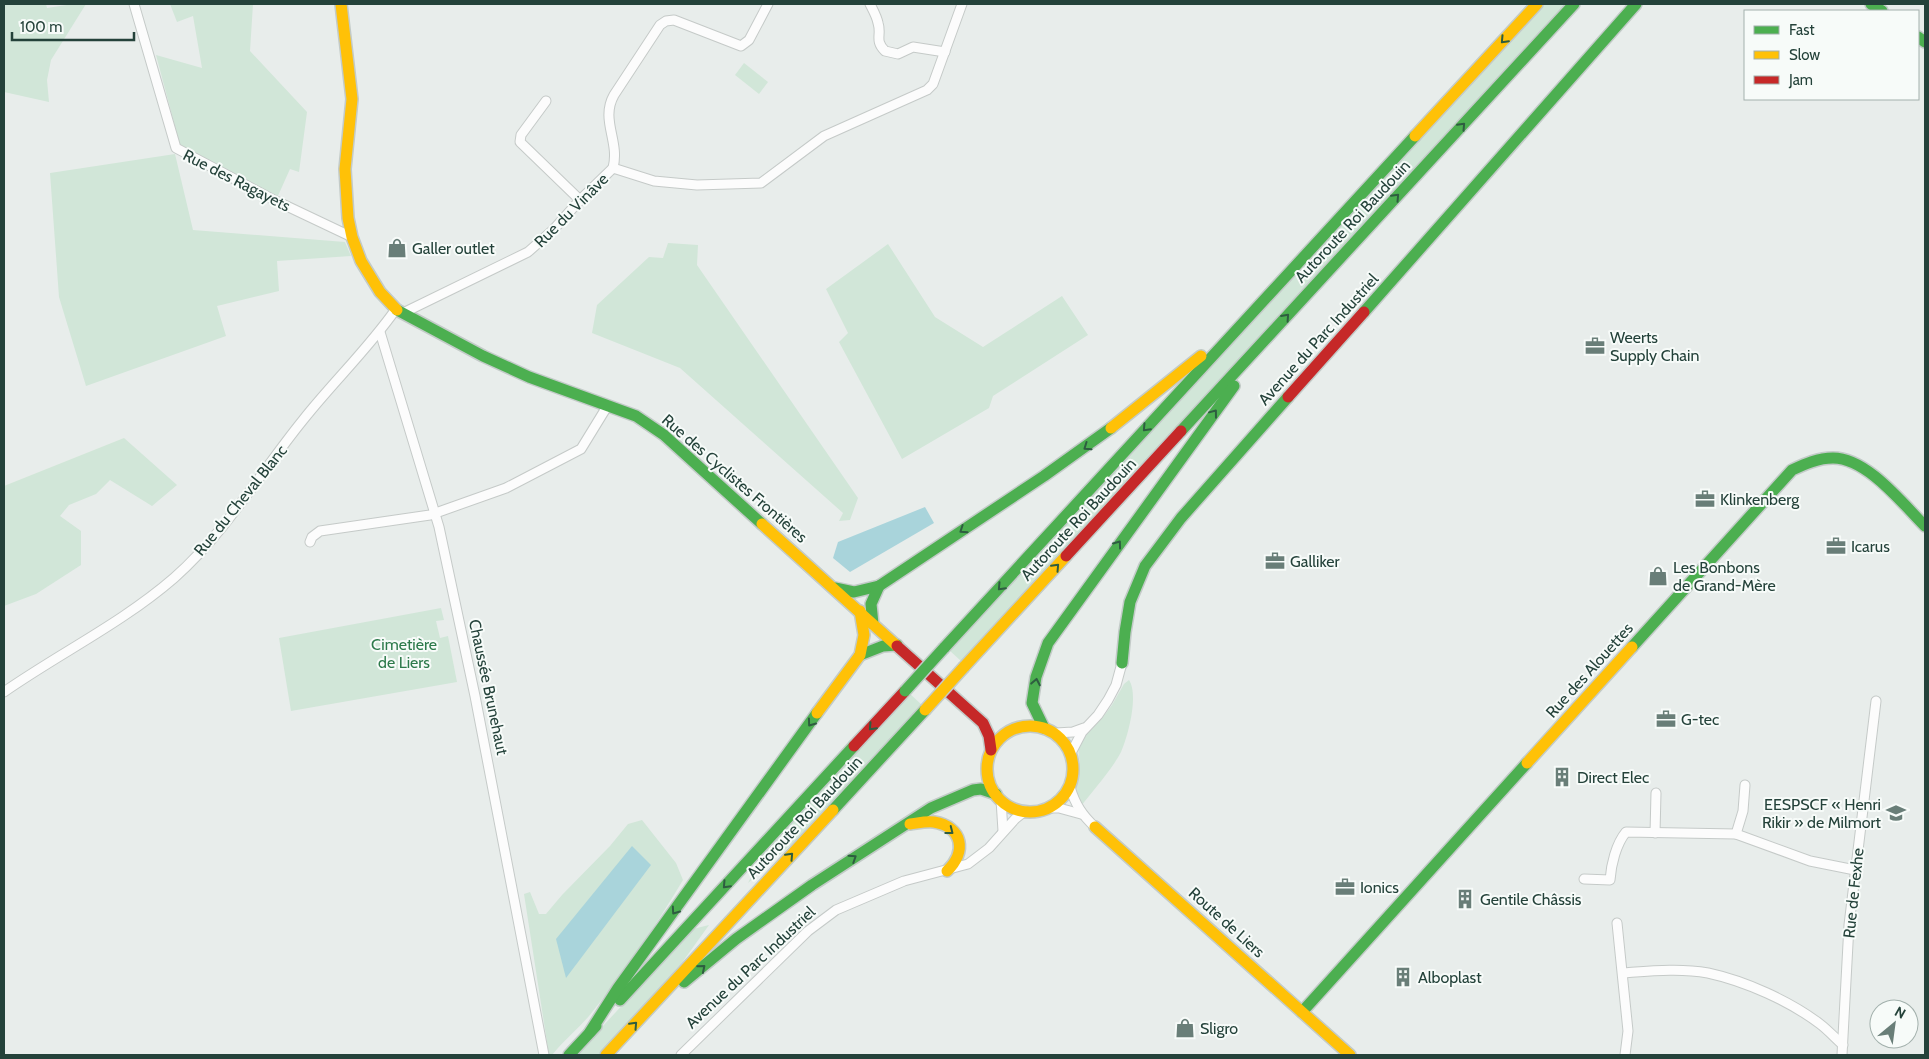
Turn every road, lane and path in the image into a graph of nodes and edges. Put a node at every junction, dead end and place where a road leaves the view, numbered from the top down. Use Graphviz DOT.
graph roads {
  1 [pos="134,4"];
  2 [pos="341,4"];
  3 [pos="768,4"];
  4 [pos="870,4"];
  5 [pos="962,4"];
  6 [pos="1538,4"];
  7 [pos="1574,4"];
  8 [pos="1636,4"];
  9 [pos="945,52"];
  10 [pos="546,101"];
  11 [pos="613,168"];
  12 [pos="580,200"];
  13 [pos="352,237"];
  14 [pos="399,311"];
  15 [pos="1238,328"];
  16 [pos="380,332"];
  17 [pos="1254,353"];
  18 [pos="608,405"];
  19 [pos="435,513"];
  20 [pos="1925,526"];
  21 [pos="310,542"];
  22 [pos="879,586"];
  23 [pos="835,588"];
  24 [pos="860,611"];
  25 [pos="873,624"];
  26 [pos="897,645"];
  27 [pos="860,655"];
  28 [pos="1122,663"];
  29 [pos="4,692"];
  30 [pos="1876,701"];
  31 [pos="983,723"];
  32 [pos="1044,728"];
  33 [pos="1084,728"];
  34 [pos="1014,729"];
  35 [pos="1056,733"];
  36 [pos="991,750"];
  37 [pos="1071,754"];
  38 [pos="1745,785"];
  39 [pos="1070,787"];
  40 [pos="1656,793"];
  41 [pos="998,797"];
  42 [pos="1048,808"];
  43 [pos="1025,811"];
  44 [pos="1081,814"];
  45 [pos="904,825"];
  46 [pos="1095,827"];
  47 [pos="1003,832"];
  48 [pos="1655,833"];
  49 [pos="1736,834"];
  50 [pos="1855,870"];
  51 [pos="947,871"];
  52 [pos="1584,879"];
  53 [pos="1617,923"];
  54 [pos="1623,973"];
  55 [pos="662,995"];
  56 [pos="1302,1012"];
  57 [pos="590,1032"];
  58 [pos="1843,1045"];
  59 [pos="544,1055"];
  60 [pos="569,1055"];
  61 [pos="606,1055"];
  62 [pos="681,1055"];
  63 [pos="1350,1055"];
  64 [pos="1624,1055"];
  65 [pos="1842,1055"];
  1 -- 13 [label="street, Rue des Ragayets"];
  2 -- 13 [label="main road"];
  3 -- 11 [label="street"];
  4 -- 9 [label="street"];
  5 -- 9 [label="street"];
  6 -- 15 [label="main road, Autoroute Roi Baudouin, one-way"];
  17 -- 7 [label="main road, Autoroute Roi Baudouin, one-way"];
  8 -- 28 [label="main road, Avenue du Parc Industriel"];
  9 -- 11 [label="street, Rue du Vinâve"];
  10 -- 12 [label="street"];
  11 -- 12 [label="street, Rue du Vinâve"];
  12 -- 14 [label="street, Rue du Vinâve"];
  13 -- 14 [label="main road"];
  14 -- 16 [label="street, Rue du Cheval Blanc"];
  14 -- 18 [label="main road, Rue des Cyclistes Frontières"];
  15 -- 22 [label="main road, one-way"];
  15 -- 57 [label="main road, Autoroute Roi Baudouin, one-way, bridge"];
  16 -- 19 [label="street, Chaussée Brunehaut"];
  16 -- 29 [label="street, Rue du Cheval Blanc"];
  32 -- 17 [label="main road, one-way"];
  55 -- 17 [label="main road, Autoroute Roi Baudouin, one-way, bridge"];
  18 -- 19 [label="street"];
  18 -- 23 [label="main road, Rue des Cyclistes Frontières"];
  19 -- 21 [label="street"];
  19 -- 59 [label="street, Chaussée Brunehaut"];
  20 -- 56 [label="main road, Rue des Alouettes"];
  22 -- 23 [label="main road"];
  22 -- 25 [label="main road"];
  23 -- 24 [label="main road, Rue des Cyclistes Frontières"];
  24 -- 25 [label="main road, Rue des Cyclistes Frontières"];
  24 -- 27 [label="main road"];
  25 -- 26 [label="main road, Rue des Cyclistes Frontières"];
  26 -- 27 [label="main road"];
  26 -- 31 [label="main road, Rue des Cyclistes Frontières"];
  27 -- 57 [label="main road, one-way"];
  28 -- 33 [label="street, Avenue du Parc Industriel"];
  30 -- 50 [label="street, Rue de Fexhe"];
  31 -- 34 [label="main road, Rue des Cyclistes Frontières"];
  31 -- 36 [label="main road"];
  32 -- 34 [label="main road"];
  32 -- 35 [label="main road"];
  33 -- 35 [label="street"];
  33 -- 37 [label="street, Avenue du Parc Industriel"];
  34 -- 36 [label="main road"];
  35 -- 37 [label="main road"];
  36 -- 41 [label="main road"];
  37 -- 39 [label="main road"];
  38 -- 49 [label="street"];
  39 -- 42 [label="main road"];
  39 -- 44 [label="street, Route de Liers"];
  40 -- 48 [label="street"];
  41 -- 43 [label="main road"];
  41 -- 45 [label="main road"];
  41 -- 47 [label="street"];
  42 -- 43 [label="main road"];
  42 -- 44 [label="street, Route de Liers"];
  43 -- 47 [label="street, Avenue du Parc Industriel"];
  44 -- 46 [label="street, Route de Liers"];
  45 -- 51 [label="main road, one-way"];
  55 -- 45 [label="main road, one-way"];
  46 -- 56 [label="main road, Route de Liers"];
  47 -- 51 [label="street, Avenue du Parc Industriel"];
  48 -- 49 [label="street"];
  48 -- 52 [label="street"];
  49 -- 50 [label="street"];
  50 -- 58 [label="street, Rue de Fexhe"];
  51 -- 62 [label="street, Avenue du Parc Industriel"];
  53 -- 54 [label="street"];
  54 -- 58 [label="street"];
  54 -- 64 [label="street"];
  61 -- 55 [label="main road, Autoroute Roi Baudouin, one-way"];
  56 -- 63 [label="main road, Route de Liers"];
  57 -- 60 [label="main road, Autoroute Roi Baudouin"];
  58 -- 65 [label="street, Rue de Fexhe"];
}
